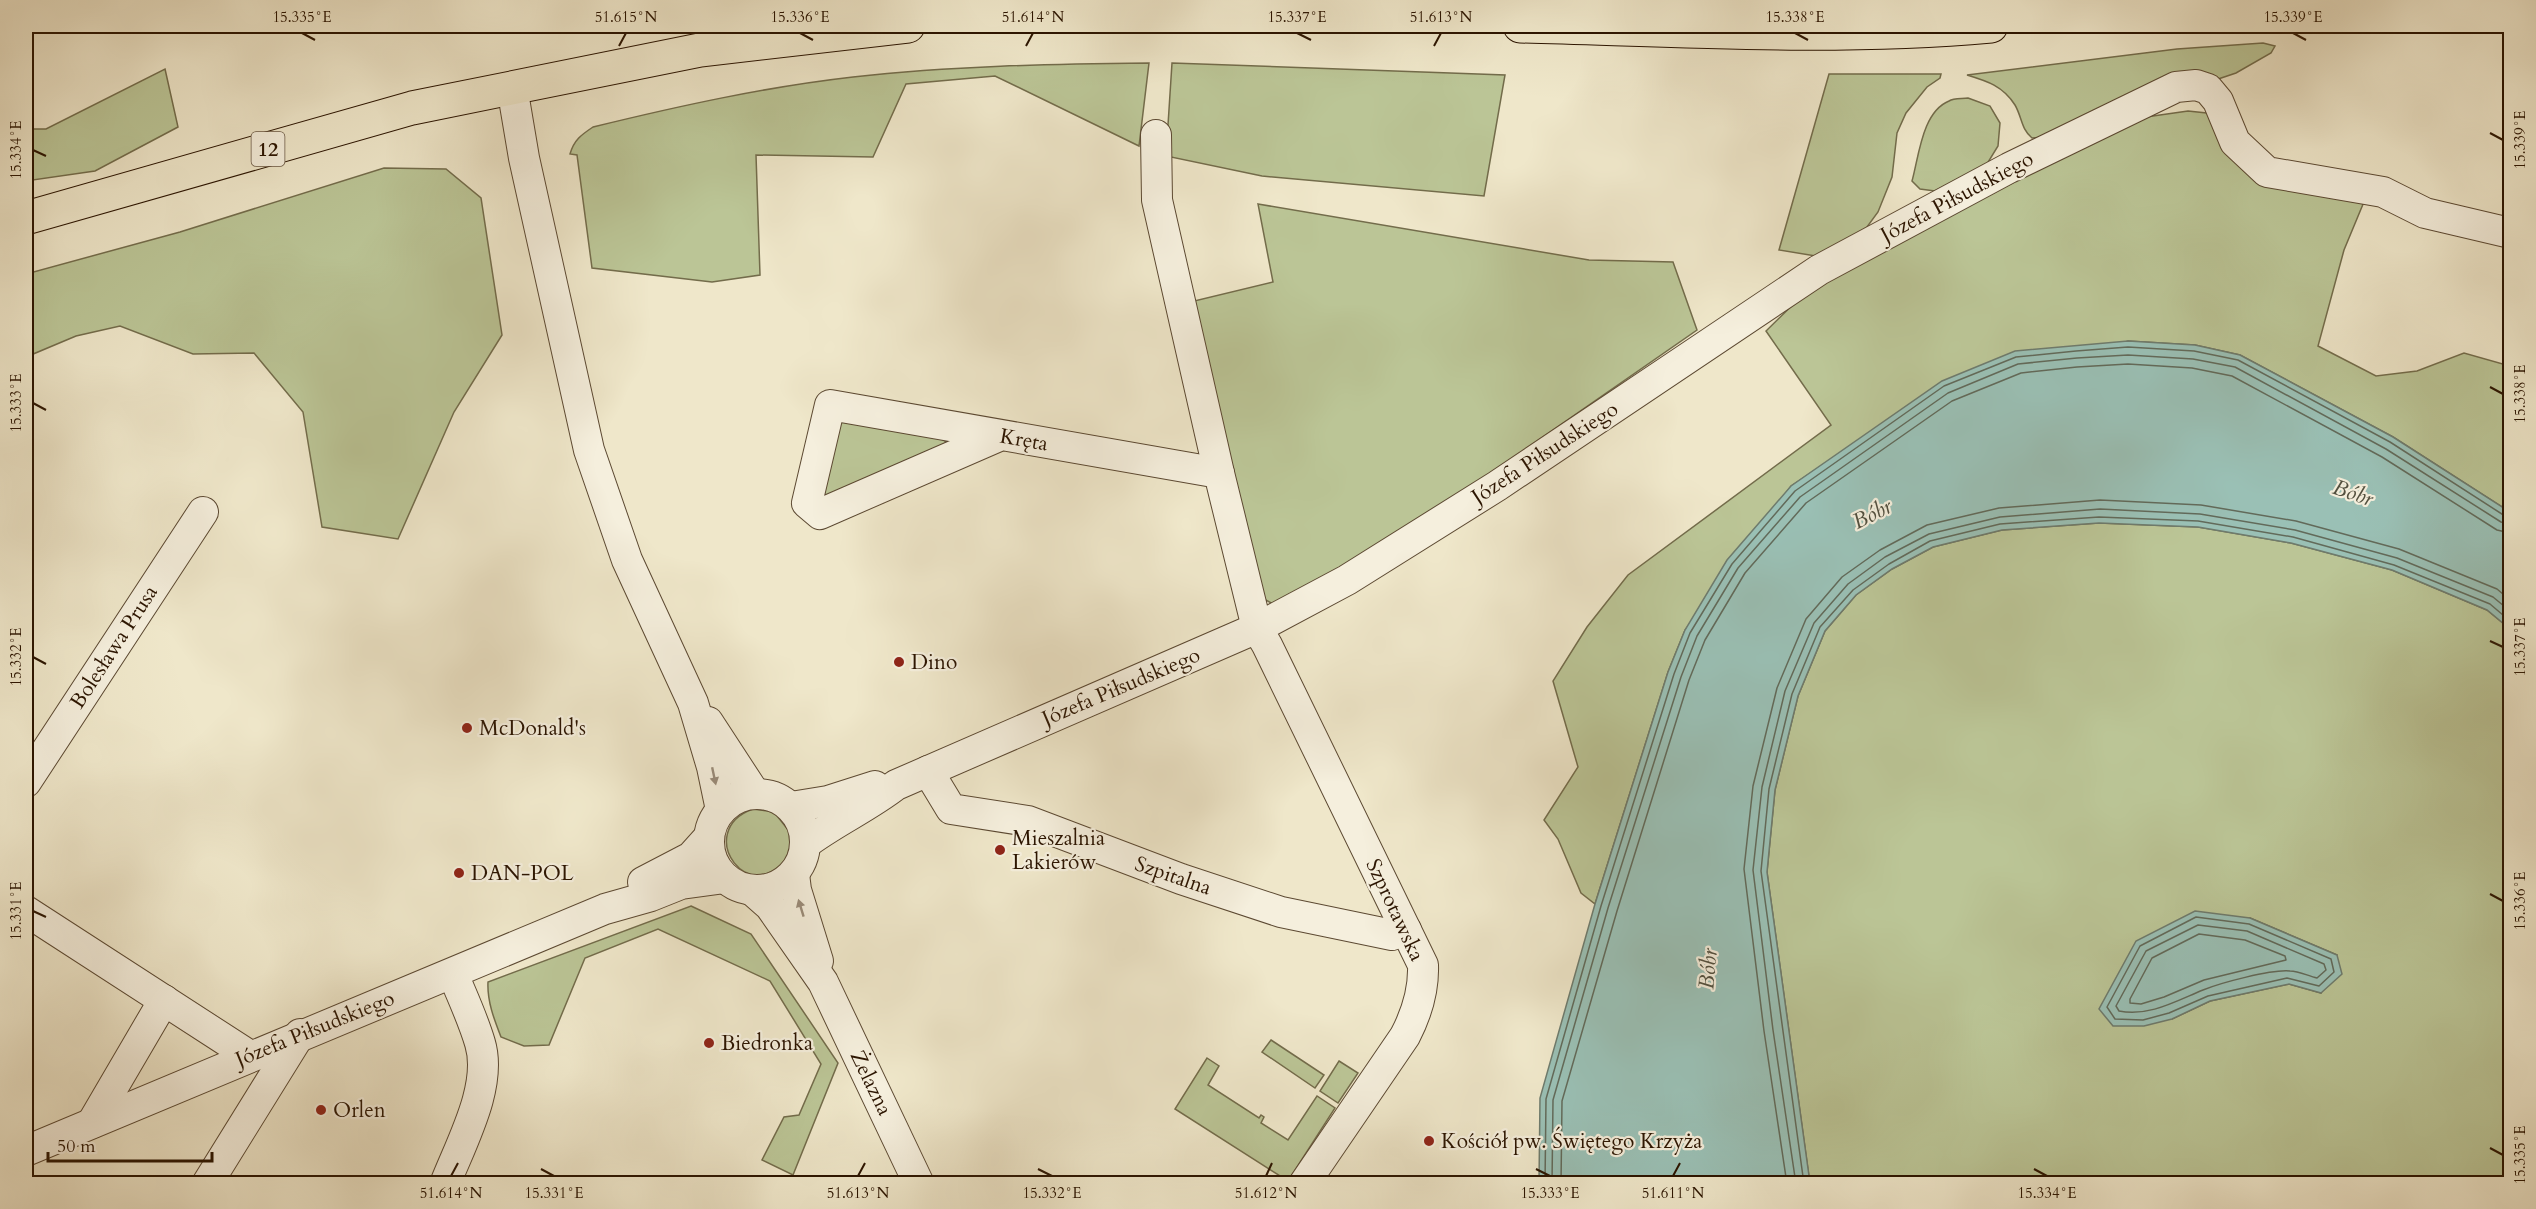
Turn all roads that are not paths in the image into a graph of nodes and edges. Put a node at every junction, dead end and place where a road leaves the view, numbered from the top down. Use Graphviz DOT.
graph roads {
  1 [pos="908,26"];
  2 [pos="1520,26"];
  3 [pos="1991,26"];
  4 [pos="512,87"];
  5 [pos="1156,135"];
  6 [pos="26,219"];
  7 [pos="2511,233"];
  8 [pos="999,436"];
  9 [pos="1219,473"];
  10 [pos="203,512"];
  11 [pos="1257,628"];
  12 [pos="693,703"];
  13 [pos="928,771"];
  14 [pos="26,782"];
  15 [pos="896,785"];
  16 [pos="755,794"];
  17 [pos="791,807"];
  18 [pos="721,810"];
  19 [pos="709,837"];
  20 [pos="805,844"];
  21 [pos="794,874"];
  22 [pos="725,878"];
  23 [pos="753,891"];
  24 [pos="605,909"];
  25 [pos="26,911"];
  26 [pos="1406,930"];
  27 [pos="453,974"];
  28 [pos="823,982"];
  29 [pos="164,1000"];
  30 [pos="300,1034"];
  31 [pos="250,1056"];
  32 [pos="92,1123"];
  33 [pos="26,1151"];
  34 [pos="207,1184"];
  35 [pos="445,1184"];
  36 [pos="919,1184"];
  37 [pos="1304,1184"];
  1 -- 4 [label="main road, 12"];
  2 -- 3 [label="main road"];
  4 -- 6 [label="main road, 12"];
  4 -- 12 [label="street"];
  5 -- 9 [label="street"];
  7 -- 11 [label="street, Józefa Piłsudskiego"];
  8 -- 8 [label="street, Kręta"];
  8 -- 9 [label="street, Kręta"];
  9 -- 11 [label="street"];
  10 -- 14 [label="street, Bolesława Prusa"];
  11 -- 13 [label="street, Józefa Piłsudskiego"];
  11 -- 26 [label="street, Szprotawska"];
  12 -- 16 [label="street"];
  12 -- 18 [label="street, one-way"];
  13 -- 15 [label="street, Józefa Piłsudskiego"];
  13 -- 26 [label="street, Szpitalna"];
  15 -- 17 [label="street"];
  15 -- 20 [label="street"];
  16 -- 17 [label="street"];
  16 -- 18 [label="street"];
  17 -- 20 [label="street"];
  18 -- 19 [label="street"];
  19 -- 22 [label="street"];
  19 -- 24 [label="street"];
  20 -- 21 [label="street"];
  21 -- 23 [label="street"];
  28 -- 21 [label="street, one-way"];
  22 -- 23 [label="street"];
  22 -- 24 [label="street"];
  23 -- 28 [label="street"];
  24 -- 27 [label="street, Józefa Piłsudskiego"];
  25 -- 29 [label="street"];
  26 -- 37 [label="street, Szprotawska"];
  27 -- 30 [label="street, Józefa Piłsudskiego"];
  27 -- 35 [label="street"];
  28 -- 36 [label="street, Żelazna"];
  29 -- 31 [label="street"];
  29 -- 32 [label="street"];
  30 -- 31 [label="street, Józefa Piłsudskiego"];
  30 -- 34 [label="street"];
  31 -- 32 [label="street, Józefa Piłsudskiego"];
  32 -- 33 [label="street, Józefa Piłsudskiego"];
}
